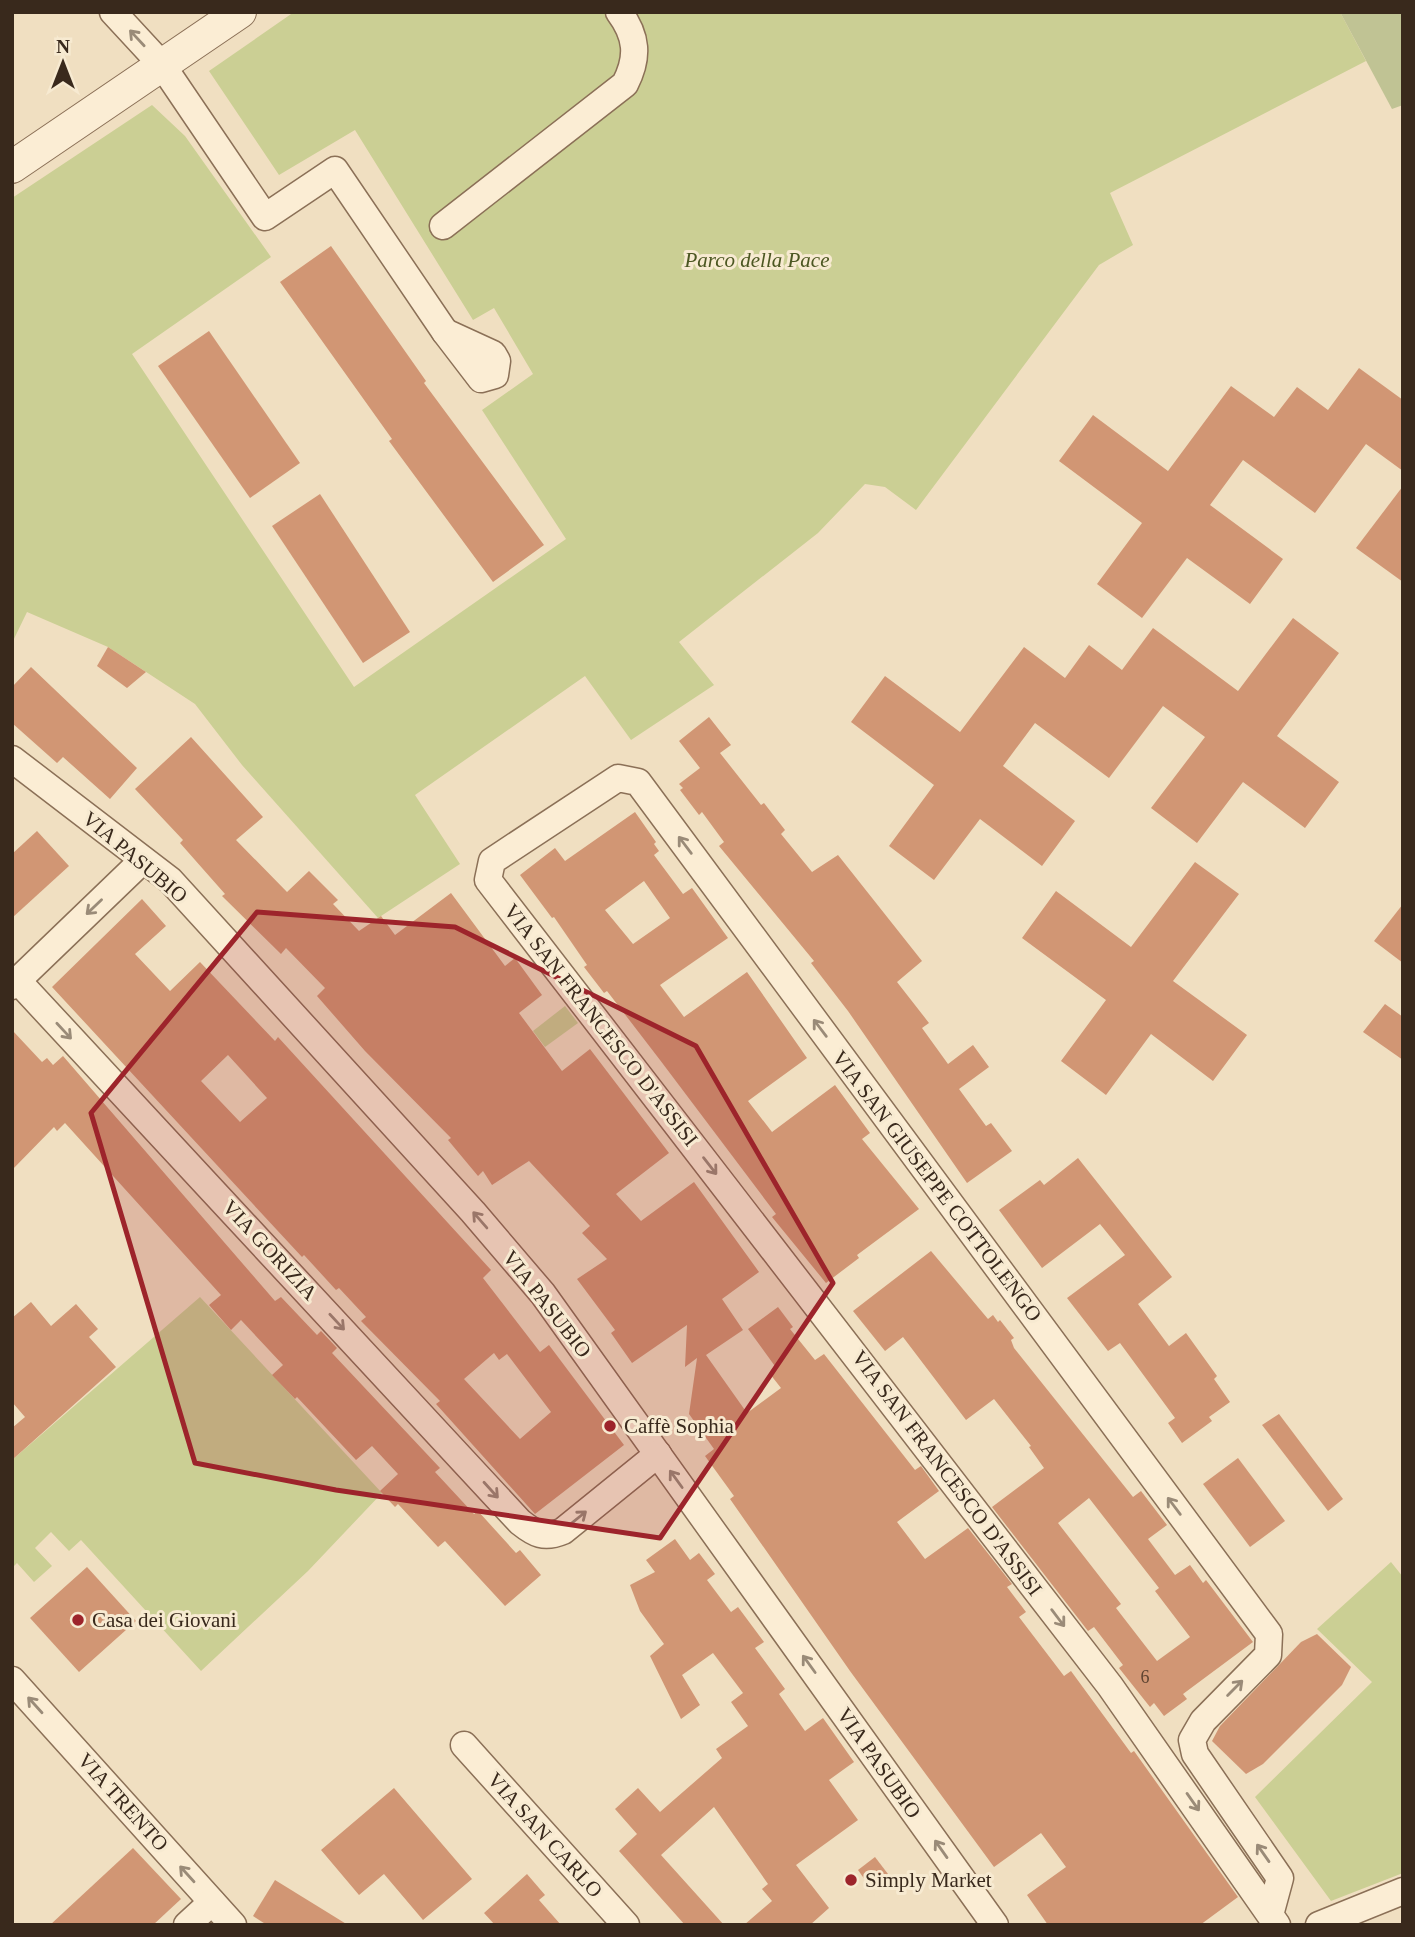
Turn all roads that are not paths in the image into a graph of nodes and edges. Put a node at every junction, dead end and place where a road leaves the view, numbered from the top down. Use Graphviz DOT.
graph roads {
  1 [pos="113,12"];
  2 [pos="240,12"];
  3 [pos="619,12"];
  4 [pos="162,65"];
  5 [pos="12,167"];
  6 [pos="443,226"];
  7 [pos="445,332"];
  8 [pos="12,759"];
  9 [pos="143,860"];
  10 [pos="488,880"];
  11 [pos="15,984"];
  12 [pos="658,1454"];
  13 [pos="12,1680"];
  14 [pos="1192,1740"];
  15 [pos="464,1745"];
  16 [pos="1403,1891"];
  17 [pos="212,1902"];
  18 [pos="1273,1920"];
  19 [pos="187,1925"];
  20 [pos="233,1925"];
  21 [pos="626,1925"];
  22 [pos="995,1925"];
  23 [pos="1319,1925"];
  4 -- 1 [label="street, one-way"];
  2 -- 4 [label="street"];
  3 -- 6 [label="street"];
  4 -- 5 [label="street"];
  4 -- 7 [label="street"];
  8 -- 9 [label="street, VIA PASUBIO"];
  9 -- 11 [label="street, one-way"];
  12 -- 9 [label="street, VIA PASUBIO, one-way"];
  14 -- 10 [label="street, VIA SAN GIUSEPPE COTTOLENGO, one-way"];
  10 -- 18 [label="street, VIA SAN FRANCESCO D'ASSISI, one-way"];
  11 -- 12 [label="street, VIA GORIZIA, one-way"];
  22 -- 12 [label="street, VIA PASUBIO, one-way"];
  17 -- 13 [label="street, VIA TRENTO, one-way"];
  18 -- 14 [label="street, VIA SAN FRANCESCO D'ASSISI, one-way"];
  15 -- 21 [label="street, VIA SAN CARLO"];
  16 -- 23 [label="street"];
  17 -- 19 [label="street"];
  17 -- 20 [label="street, VIA TRENTO"];
}
